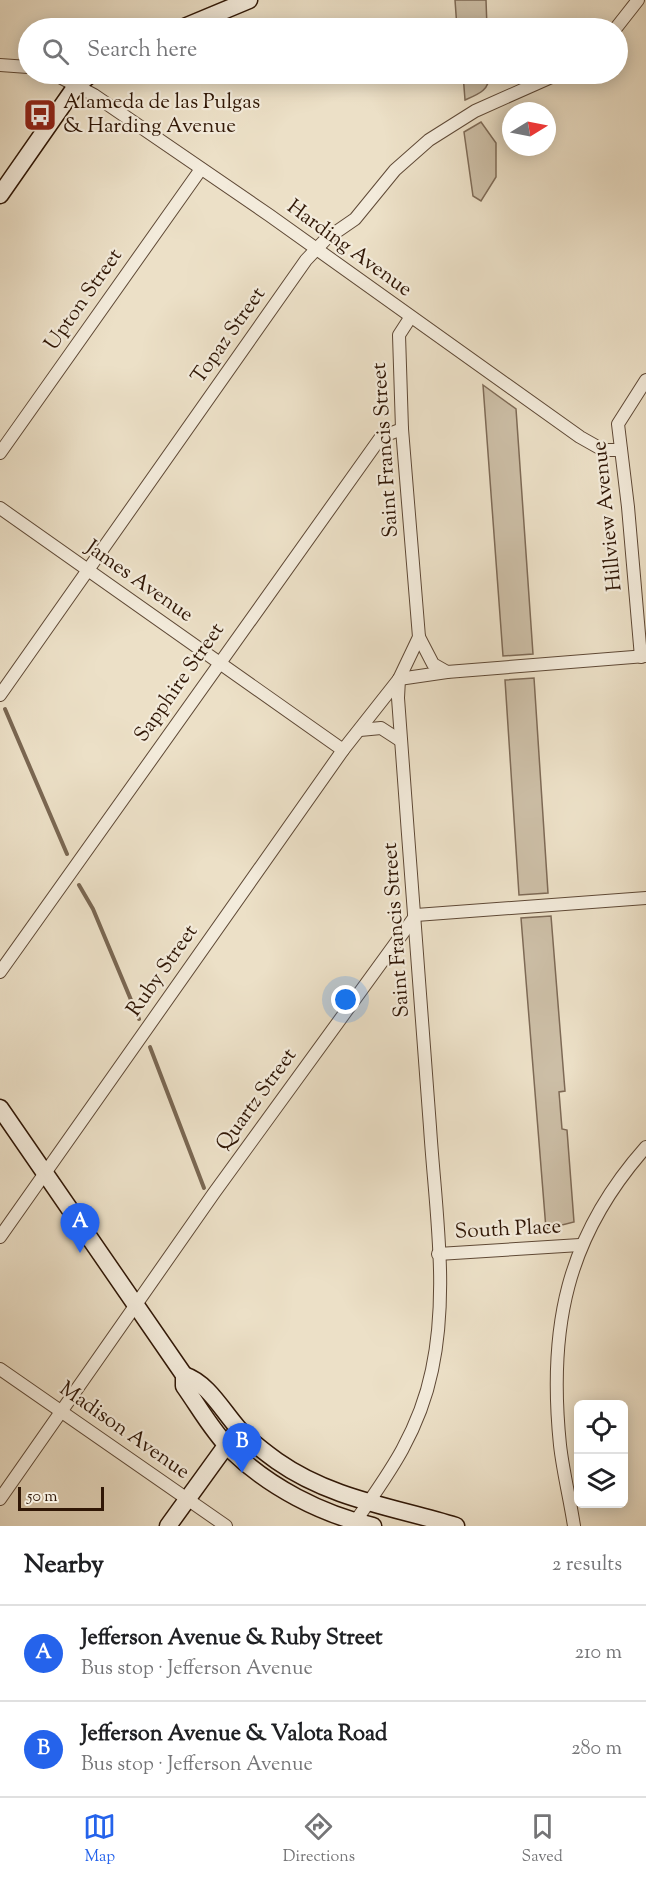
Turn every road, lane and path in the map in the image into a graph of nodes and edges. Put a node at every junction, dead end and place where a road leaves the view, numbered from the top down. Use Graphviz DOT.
graph roads {
  1 [pos="249,0"];
  2 [pos="638,0"];
  3 [pos="206,18"];
  4 [pos="624,18"];
  5 [pos="0,65"];
  6 [pos="18,67"];
  7 [pos="72,84"];
  8 [pos="78,84"];
  9 [pos="536,84"];
  10 [pos="76,86"];
  11 [pos="201,169"];
  12 [pos="0,195"];
  13 [pos="316,250"];
  14 [pos="410,318"];
  15 [pos="646,380"];
  16 [pos="402,429"];
  17 [pos="621,450"];
  18 [pos="0,453"];
  19 [pos="0,508"];
  20 [pos="88,569"];
  21 [pos="419,637"];
  22 [pos="643,657"];
  23 [pos="219,663"];
  24 [pos="447,672"];
  25 [pos="399,679"];
  26 [pos="0,695"];
  27 [pos="360,730"];
  28 [pos="401,741"];
  29 [pos="343,750"];
  30 [pos="646,898"];
  31 [pos="416,915"];
  32 [pos="0,972"];
  33 [pos="0,1108"];
  34 [pos="646,1148"];
  35 [pos="45,1172"];
  36 [pos="0,1237"];
  37 [pos="580,1245"];
  38 [pos="438,1254"];
  39 [pos="136,1305"];
  40 [pos="0,1369"];
  41 [pos="184,1375"];
  42 [pos="63,1411"];
  43 [pos="240,1429"];
  44 [pos="225,1443"];
  45 [pos="187,1498"];
  46 [pos="0,1499"];
  47 [pos="368,1503"];
  48 [pos="354,1524"];
  49 [pos="168,1526"];
  50 [pos="226,1526"];
  51 [pos="373,1526"];
  52 [pos="456,1526"];
  53 [pos="574,1526"];
  1 -- 3 [label="main road"];
  2 -- 4 [label="street"];
  5 -- 6 [label="street"];
  7 -- 10 [label="street, Harding Avenue"];
  8 -- 10 [label="main road"];
  9 -- 13 [label="street, Topaz Street"];
  10 -- 11 [label="street, Harding Avenue"];
  10 -- 12 [label="main road"];
  11 -- 13 [label="street, Harding Avenue"];
  11 -- 18 [label="street, Upton Street"];
  13 -- 14 [label="street, Harding Avenue"];
  13 -- 20 [label="street, Topaz Street"];
  14 -- 16 [label="street, Saint Francis Street"];
  14 -- 17 [label="street, Harding Avenue"];
  15 -- 17 [label="street, Hillview Avenue"];
  16 -- 21 [label="street, Saint Francis Street"];
  16 -- 23 [label="street, Sapphire Street"];
  17 -- 22 [label="street, Hillview Avenue"];
  19 -- 20 [label="street, James Avenue"];
  20 -- 23 [label="street, James Avenue"];
  20 -- 26 [label="street, Topaz Street"];
  21 -- 24 [label="street"];
  21 -- 25 [label="street, Saint Francis Street"];
  22 -- 24 [label="street"];
  23 -- 29 [label="street, James Avenue"];
  23 -- 32 [label="street, Sapphire Street"];
  24 -- 25 [label="street"];
  25 -- 27 [label="street, Ruby Street"];
  25 -- 28 [label="street, Saint Francis Street"];
  27 -- 28 [label="street"];
  27 -- 29 [label="street, Ruby Street"];
  28 -- 31 [label="street, Saint Francis Street"];
  29 -- 35 [label="street, Ruby Street"];
  30 -- 31 [label="street"];
  31 -- 38 [label="street, Saint Francis Street"];
  31 -- 39 [label="street, Quartz Street"];
  33 -- 35 [label="main road"];
  34 -- 37 [label="street"];
  35 -- 36 [label="street, Ruby Street"];
  35 -- 39 [label="main road"];
  37 -- 38 [label="street, South Place"];
  37 -- 53 [label="street"];
  38 -- 47 [label="street, Saint Francis Street"];
  39 -- 41 [label="main road"];
  39 -- 42 [label="street, Quartz Street"];
  40 -- 42 [label="street, Madison Avenue"];
  41 -- 43 [label="main road"];
  41 -- 44 [label="main road"];
  42 -- 45 [label="street, Madison Avenue"];
  42 -- 46 [label="street, Quartz Street"];
  43 -- 44 [label="main road"];
  43 -- 47 [label="main road"];
  44 -- 45 [label="main road"];
  44 -- 48 [label="main road"];
  45 -- 49 [label="main road"];
  45 -- 50 [label="street, Madison Avenue"];
  47 -- 48 [label="street, Saint Francis Street"];
  47 -- 52 [label="main road"];
  48 -- 51 [label="main road"];
}
